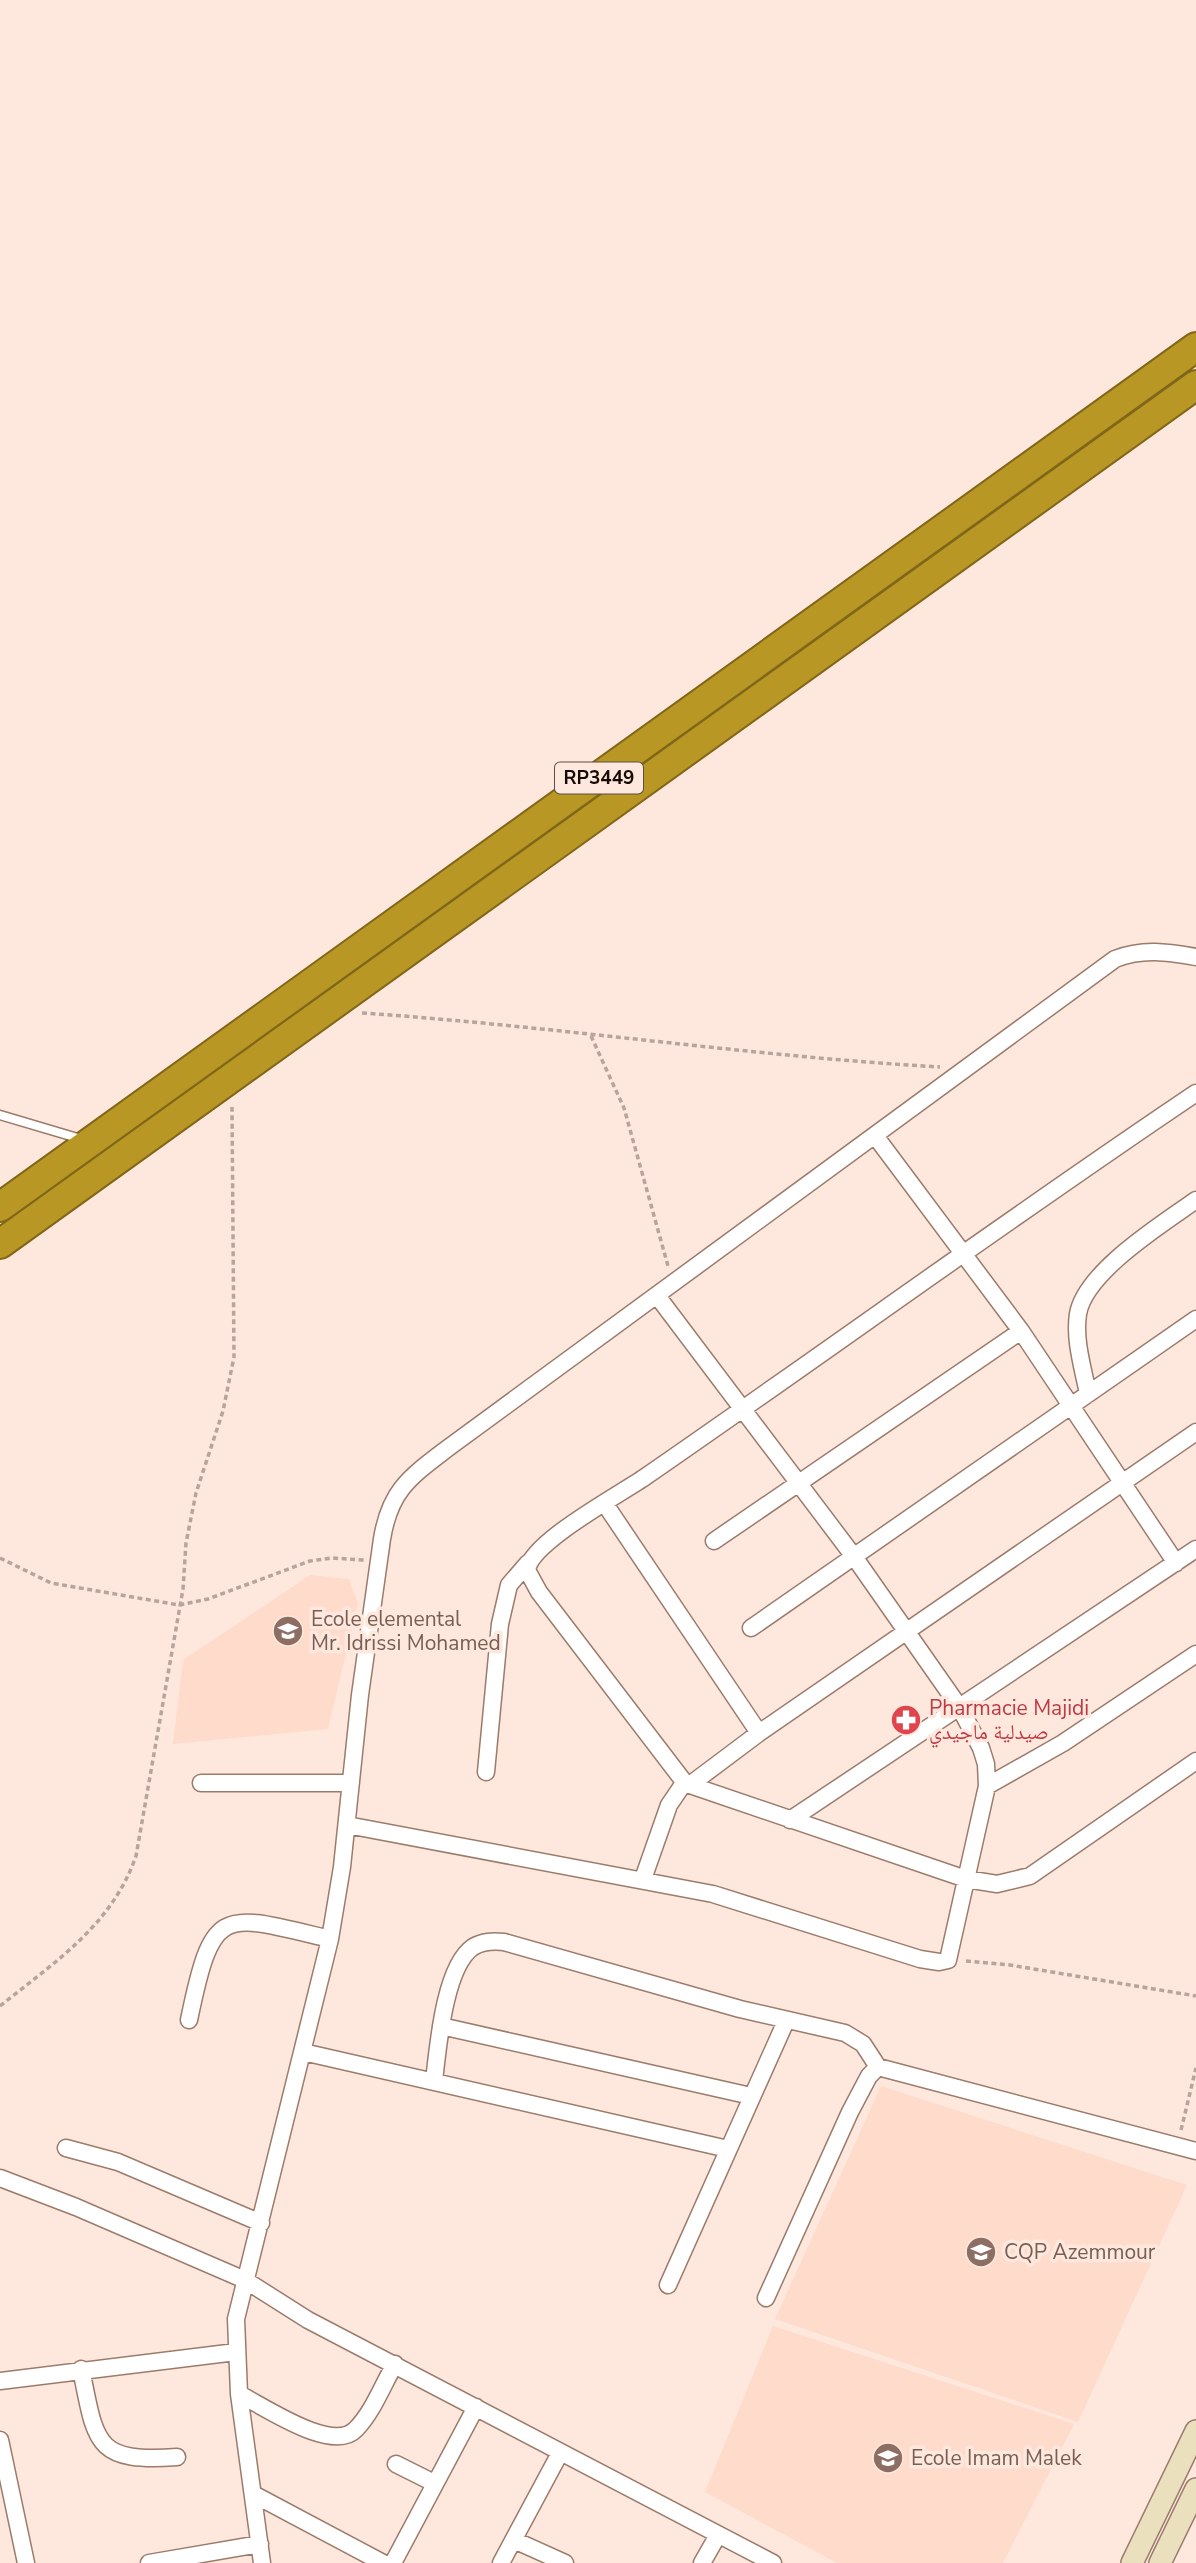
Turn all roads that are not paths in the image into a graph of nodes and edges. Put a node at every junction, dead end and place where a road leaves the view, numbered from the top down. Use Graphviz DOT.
graph roads {
  1 [pos="1196,347"];
  2 [pos="1196,385"];
  3 [pos="1196,957"];
  4 [pos="1196,1093"];
  5 [pos="0,1115"];
  6 [pos="876,1137"];
  7 [pos="90,1142"];
  8 [pos="1196,1200"];
  9 [pos="0,1207"];
  10 [pos="0,1244"];
  11 [pos="965,1254"];
  12 [pos="657,1297"];
  13 [pos="1196,1319"];
  14 [pos="1021,1331"];
  15 [pos="1088,1394"];
  16 [pos="1071,1405"];
  17 [pos="741,1410"];
  18 [pos="1196,1432"];
  19 [pos="798,1483"];
  20 [pos="1124,1484"];
  21 [pos="605,1504"];
  22 [pos="714,1541"];
  23 [pos="1196,1549"];
  24 [pos="855,1558"];
  25 [pos="528,1563"];
  26 [pos="1176,1563"];
  27 [pos="751,1628"];
  28 [pos="908,1632"];
  29 [pos="1196,1654"];
  30 [pos="960,1708"];
  31 [pos="759,1733"];
  32 [pos="1196,1761"];
  33 [pos="486,1772"];
  34 [pos="201,1783"];
  35 [pos="351,1783"];
  36 [pos="688,1784"];
  37 [pos="987,1786"];
  38 [pos="790,1820"];
  39 [pos="347,1825"];
  40 [pos="966,1879"];
  41 [pos="643,1880"];
  42 [pos="330,1939"];
  43 [pos="189,2020"];
  44 [pos="786,2021"];
  45 [pos="441,2026"];
  46 [pos="303,2052"];
  47 [pos="878,2067"];
  48 [pos="434,2081"];
  49 [pos="751,2096"];
  50 [pos="66,2148"];
  51 [pos="728,2149"];
  52 [pos="1196,2151"];
  53 [pos="0,2178"];
  54 [pos="261,2223"];
  55 [pos="245,2280"];
  56 [pos="668,2285"];
  57 [pos="766,2298"];
  58 [pos="236,2352"];
  59 [pos="395,2364"];
  60 [pos="81,2369"];
  61 [pos="0,2381"];
  62 [pos="239,2394"];
  63 [pos="476,2407"];
  64 [pos="1196,2431"];
  65 [pos="0,2440"];
  66 [pos="560,2453"];
  67 [pos="177,2458"];
  68 [pos="396,2464"];
  69 [pos="434,2483"];
  70 [pos="1196,2489"];
  71 [pos="255,2495"];
  72 [pos="718,2535"];
  73 [pos="514,2540"];
  74 [pos="260,2544"];
  75 [pos="26,2563"];
  76 [pos="149,2563"];
  77 [pos="262,2563"];
  78 [pos="383,2563"];
  79 [pos="393,2563"];
  80 [pos="501,2563"];
  81 [pos="565,2563"];
  82 [pos="702,2563"];
  83 [pos="773,2563"];
  84 [pos="1132,2563"];
  85 [pos="1160,2563"];
  1 -- 7 [label="highway, RP3449"];
  2 -- 10 [label="highway, RP3449"];
  3 -- 6 [label="street"];
  4 -- 11 [label="street"];
  5 -- 7 [label="lane"];
  6 -- 11 [label="street"];
  6 -- 12 [label="street"];
  7 -- 9 [label="highway, RP3449"];
  8 -- 15 [label="street"];
  11 -- 14 [label="street"];
  11 -- 17 [label="street"];
  12 -- 17 [label="street"];
  12 -- 35 [label="street"];
  13 -- 15 [label="street"];
  14 -- 16 [label="street"];
  14 -- 19 [label="street"];
  15 -- 16 [label="street"];
  16 -- 20 [label="street"];
  16 -- 24 [label="street"];
  17 -- 19 [label="street"];
  17 -- 21 [label="street"];
  18 -- 20 [label="street"];
  19 -- 22 [label="street"];
  19 -- 24 [label="street"];
  20 -- 26 [label="street"];
  20 -- 28 [label="street"];
  21 -- 25 [label="street"];
  21 -- 31 [label="street"];
  23 -- 26 [label="street"];
  24 -- 27 [label="street"];
  24 -- 28 [label="street"];
  25 -- 33 [label="street"];
  25 -- 36 [label="street"];
  26 -- 30 [label="street"];
  28 -- 30 [label="street"];
  28 -- 31 [label="street"];
  29 -- 37 [label="street"];
  30 -- 37 [label="street"];
  30 -- 38 [label="street"];
  31 -- 36 [label="street"];
  32 -- 40 [label="street"];
  34 -- 35 [label="street"];
  35 -- 39 [label="street"];
  36 -- 38 [label="street"];
  36 -- 41 [label="street"];
  37 -- 40 [label="street"];
  38 -- 40 [label="street"];
  39 -- 41 [label="street"];
  39 -- 42 [label="street"];
  40 -- 41 [label="street"];
  42 -- 43 [label="street"];
  42 -- 46 [label="street"];
  44 -- 45 [label="street"];
  44 -- 47 [label="street"];
  44 -- 49 [label="street"];
  45 -- 48 [label="street"];
  45 -- 49 [label="street"];
  46 -- 48 [label="street"];
  46 -- 54 [label="street"];
  47 -- 52 [label="street"];
  47 -- 57 [label="street"];
  48 -- 51 [label="street"];
  49 -- 51 [label="street"];
  50 -- 54 [label="street"];
  51 -- 56 [label="street"];
  53 -- 55 [label="street"];
  54 -- 55 [label="street"];
  55 -- 58 [label="street"];
  55 -- 59 [label="street"];
  58 -- 60 [label="street"];
  58 -- 62 [label="street"];
  59 -- 62 [label="street"];
  59 -- 63 [label="street"];
  60 -- 61 [label="street"];
  60 -- 67 [label="street"];
  62 -- 71 [label="street"];
  63 -- 66 [label="street"];
  63 -- 69 [label="street"];
  64 -- 84 [label="main road"];
  65 -- 75 [label="street"];
  66 -- 72 [label="street"];
  66 -- 73 [label="street"];
  68 -- 69 [label="street"];
  69 -- 79 [label="street"];
  70 -- 85 [label="main road"];
  71 -- 74 [label="street"];
  71 -- 78 [label="street"];
  72 -- 82 [label="street"];
  72 -- 83 [label="street"];
  73 -- 80 [label="street"];
  73 -- 81 [label="street"];
  74 -- 76 [label="street"];
  74 -- 77 [label="street"];
}
